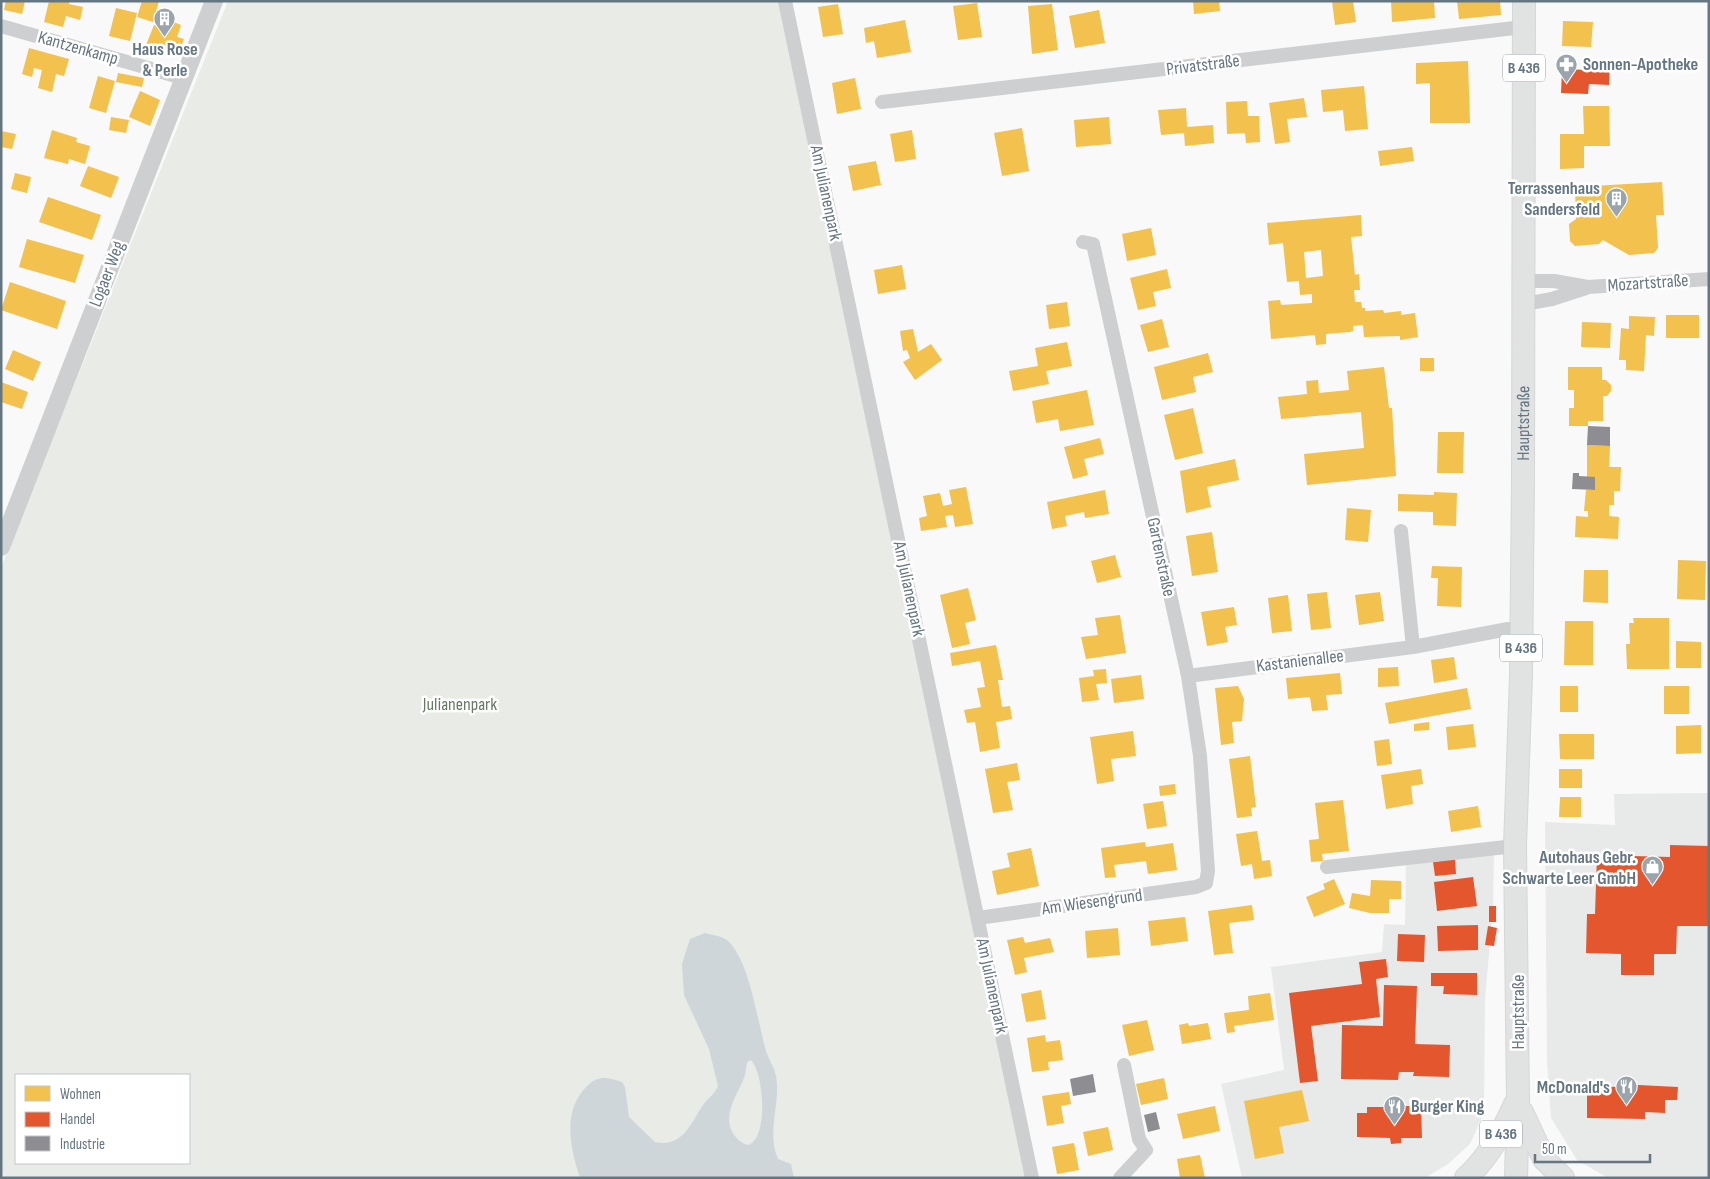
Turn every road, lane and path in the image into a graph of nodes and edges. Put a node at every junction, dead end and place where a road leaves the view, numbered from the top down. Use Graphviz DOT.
graph roads {
  1 [pos="214,1"];
  2 [pos="785,1"];
  3 [pos="1524,1"];
  4 [pos="1,26"];
  5 [pos="1523,28"];
  6 [pos="183,78"];
  7 [pos="882,102"];
  8 [pos="1082,242"];
  9 [pos="1709,279"];
  10 [pos="1524,281"];
  11 [pos="1588,287"];
  12 [pos="1524,304"];
  13 [pos="1401,531"];
  14 [pos="1,547"];
  15 [pos="1521,630"];
  16 [pos="1413,647"];
  17 [pos="1188,676"];
  18 [pos="1515,846"];
  19 [pos="1327,867"];
  20 [pos="1206,882"];
  21 [pos="978,918"];
  22 [pos="1124,1066"];
  23 [pos="1518,1100"];
  24 [pos="1032,1178"];
  25 [pos="1120,1178"];
  26 [pos="1466,1178"];
  27 [pos="1516,1178"];
  28 [pos="1563,1178"];
  1 -- 6 [label="street, Logaer Weg"];
  2 -- 21 [label="street, Am Julianenpark"];
  3 -- 5 [label="main road, Hauptstraße / B 436"];
  4 -- 6 [label="street, Kantzenkamp"];
  5 -- 7 [label="street, Privatstraße"];
  5 -- 10 [label="main road, Hauptstraße / B 436"];
  6 -- 14 [label="street, Logaer Weg"];
  8 -- 17 [label="street, Gartenstraße"];
  9 -- 11 [label="street, Mozartstraße"];
  10 -- 11 [label="street, Mozartstraße"];
  10 -- 12 [label="main road, Hauptstraße / B 436"];
  11 -- 12 [label="street, Mozartstraße"];
  12 -- 15 [label="main road, Hauptstraße / B 436"];
  13 -- 16 [label="street"];
  15 -- 16 [label="street, Kastanienallee"];
  15 -- 18 [label="main road, Hauptstraße / B 436"];
  16 -- 17 [label="street, Kastanienallee"];
  17 -- 20 [label="street, Gartenstraße"];
  18 -- 19 [label="street"];
  18 -- 23 [label="main road, Hauptstraße / B 436"];
  20 -- 21 [label="street, Am Wiesengrund"];
  21 -- 24 [label="street, Am Julianenpark"];
  22 -- 25 [label="street"];
  23 -- 26 [label="main road, B 436"];
  23 -- 27 [label="main road, Hauptstraße / B 436"];
  23 -- 28 [label="main road"];
}
